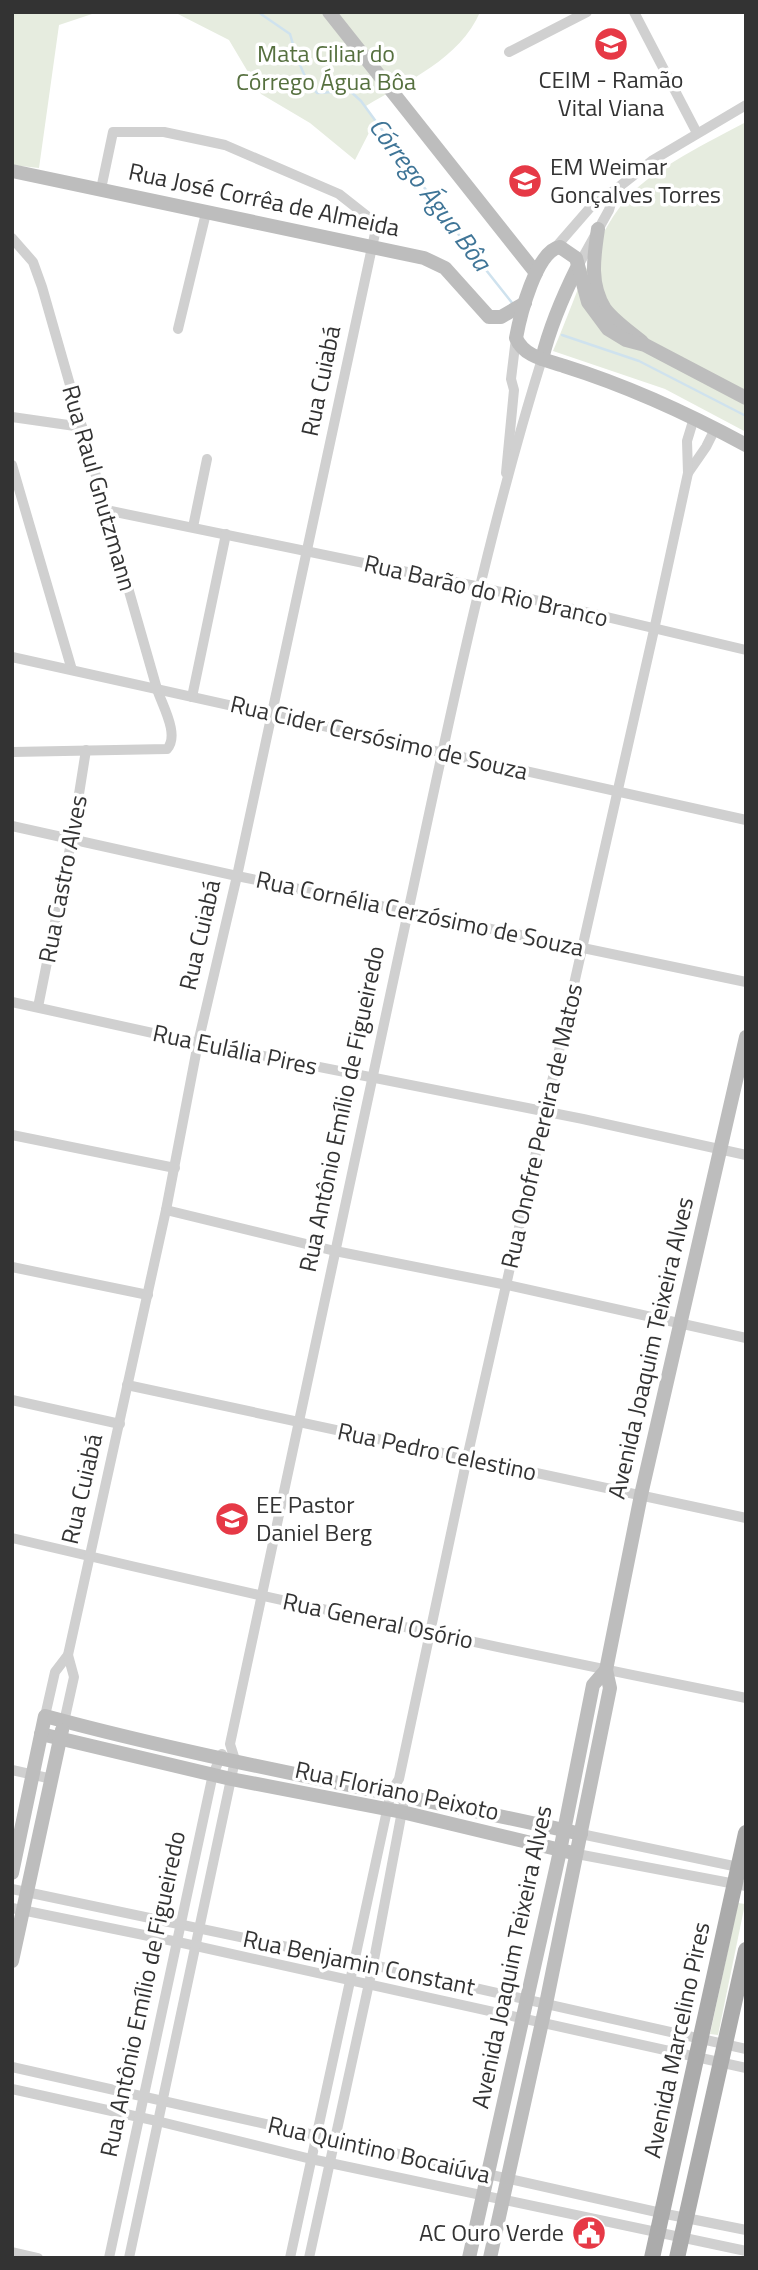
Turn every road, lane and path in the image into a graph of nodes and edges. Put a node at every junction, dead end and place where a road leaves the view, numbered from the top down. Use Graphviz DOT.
graph roads {
  1 [pos="329,12"];
  2 [pos="587,12"];
  3 [pos="634,12"];
  4 [pos="509,52"];
  5 [pos="746,106"];
  6 [pos="697,133"];
  7 [pos="12,171"];
  8 [pos="101,189"];
  9 [pos="615,190"];
  10 [pos="206,213"];
  11 [pos="598,229"];
  12 [pos="12,239"];
  13 [pos="372,248"];
  14 [pos="555,248"];
  15 [pos="578,266"];
  16 [pos="536,273"];
  17 [pos="526,302"];
  18 [pos="178,329"];
  19 [pos="516,338"];
  20 [pos="645,345"];
  21 [pos="542,359"];
  22 [pos="746,398"];
  23 [pos="12,417"];
  24 [pos="694,418"];
  25 [pos="82,427"];
  26 [pos="715,429"];
  27 [pos="687,441"];
  28 [pos="746,445"];
  29 [pos="706,447"];
  30 [pos="206,459"];
  31 [pos="12,465"];
  32 [pos="688,473"];
  33 [pos="506,486"];
  34 [pos="106,510"];
  35 [pos="193,527"];
  36 [pos="226,534"];
  37 [pos="307,550"];
  38 [pos="480,587"];
  39 [pos="654,630"];
  40 [pos="746,650"];
  41 [pos="12,657"];
  42 [pos="72,670"];
  43 [pos="157,689"];
  44 [pos="192,697"];
  45 [pos="272,715"];
  46 [pos="86,750"];
  47 [pos="12,752"];
  48 [pos="443,752"];
  49 [pos="618,791"];
  50 [pos="746,820"];
  51 [pos="12,826"];
  52 [pos="72,838"];
  53 [pos="237,876"];
  54 [pos="408,911"];
  55 [pos="582,948"];
  56 [pos="746,982"];
  57 [pos="12,1002"];
  58 [pos="38,1007"];
  59 [pos="746,1037"];
  60 [pos="198,1043"];
  61 [pos="372,1079"];
  62 [pos="545,1112"];
  63 [pos="12,1135"];
  64 [pos="719,1150"];
  65 [pos="746,1155"];
  66 [pos="175,1168"];
  67 [pos="166,1210"];
  68 [pos="335,1251"];
  69 [pos="12,1267"];
  70 [pos="507,1285"];
  71 [pos="148,1294"];
  72 [pos="680,1324"];
  73 [pos="746,1338"];
  74 [pos="127,1385"];
  75 [pos="12,1400"];
  76 [pos="297,1423"];
  77 [pos="120,1424"];
  78 [pos="467,1458"];
  79 [pos="641,1495"];
  80 [pos="746,1518"];
  81 [pos="12,1538"];
  82 [pos="90,1557"];
  83 [pos="262,1596"];
  84 [pos="431,1632"];
  85 [pos="68,1655"];
  86 [pos="606,1670"];
  87 [pos="746,1698"];
  88 [pos="45,1716"];
  89 [pos="64,1721"];
  90 [pos="41,1734"];
  91 [pos="61,1739"];
  92 [pos="230,1744"];
  93 [pos="219,1757"];
  94 [pos="235,1760"];
  95 [pos="12,1770"];
  96 [pos="32,1774"];
  97 [pos="214,1774"];
  98 [pos="52,1779"];
  99 [pos="231,1779"];
  100 [pos="398,1789"];
  101 [pos="395,1811"];
  102 [pos="564,1830"];
  103 [pos="746,1833"];
  104 [pos="581,1834"];
  105 [pos="560,1851"];
  106 [pos="577,1854"];
  107 [pos="12,1873"];
  108 [pos="741,1876"];
  109 [pos="12,1889"];
  110 [pos="27,1892"];
  111 [pos="18,1909"];
  112 [pos="182,1925"];
  113 [pos="199,1930"];
  114 [pos="178,1942"];
  115 [pos="196,1947"];
  116 [pos="746,1950"];
  117 [pos="12,1961"];
  118 [pos="353,1961"];
  119 [pos="373,1965"];
  120 [pos="349,1980"];
  121 [pos="368,1985"];
  122 [pos="527,2000"];
  123 [pos="546,2004"];
  124 [pos="522,2020"];
  125 [pos="541,2024"];
  126 [pos="701,2039"];
  127 [pos="725,2043"];
  128 [pos="746,2049"];
  129 [pos="697,2057"];
  130 [pos="721,2062"];
  131 [pos="12,2067"];
  132 [pos="746,2068"];
  133 [pos="12,2089"];
  134 [pos="144,2097"];
  135 [pos="161,2101"];
  136 [pos="140,2117"];
  137 [pos="157,2121"];
  138 [pos="317,2136"];
  139 [pos="334,2139"];
  140 [pos="311,2159"];
  141 [pos="329,2162"];
  142 [pos="488,2174"];
  143 [pos="507,2179"];
  144 [pos="483,2196"];
  145 [pos="503,2199"];
  146 [pos="662,2213"];
  147 [pos="686,2218"];
  148 [pos="746,2230"];
  149 [pos="657,2233"];
  150 [pos="681,2239"];
  151 [pos="746,2251"];
  152 [pos="12,2252"];
  153 [pos="38,2258"];
  154 [pos="109,2258"];
  155 [pos="129,2258"];
  156 [pos="290,2258"];
  157 [pos="309,2258"];
  158 [pos="469,2258"];
  159 [pos="490,2258"];
  160 [pos="652,2258"];
  161 [pos="677,2258"];
  1 -- 16 [label="street"];
  2 -- 4 [label="street"];
  3 -- 6 [label="street"];
  5 -- 6 [label="street, Rua Antônio Emílio de Figueiredo"];
  6 -- 9 [label="street, Rua Antônio Emílio de Figueiredo"];
  7 -- 8 [label="street, Rua José Corrêa de Almeida"];
  8 -- 10 [label="street, Rua José Corrêa de Almeida"];
  8 -- 13 [label="street, Rua Cuiabá"];
  9 -- 11 [label="street, Rua Antônio Emílio de Figueiredo"];
  9 -- 14 [label="street, Rua Antônio Emílio de Figueiredo"];
  10 -- 13 [label="street, Rua José Corrêa de Almeida"];
  10 -- 18 [label="street"];
  11 -- 15 [label="street, Rua Antônio Emílio de Figueiredo"];
  11 -- 20 [label="street"];
  12 -- 25 [label="street, Rua Raul Gnutzmann"];
  13 -- 17 [label="street, Rua José Corrêa de Almeida"];
  13 -- 37 [label="street, Rua Cuiabá"];
  14 -- 15 [label="street"];
  14 -- 16 [label="street, Rua Antônio Emílio de Figueiredo"];
  15 -- 20 [label="street"];
  15 -- 21 [label="street, Rua Antônio Emílio de Figueiredo"];
  16 -- 17 [label="street, Rua Antônio Emílio de Figueiredo"];
  17 -- 19 [label="street, Rua Antônio Emílio de Figueiredo"];
  19 -- 21 [label="street"];
  19 -- 33 [label="street, Rua Antônio Emílio de Figueiredo"];
  20 -- 22 [label="street"];
  21 -- 24 [label="street"];
  21 -- 33 [label="street, Rua Antônio Emílio de Figueiredo"];
  23 -- 25 [label="street"];
  24 -- 26 [label="street"];
  24 -- 27 [label="street, Rua Onofre Pereira de Matos"];
  25 -- 34 [label="street, Rua Raul Gnutzmann"];
  26 -- 28 [label="street"];
  26 -- 29 [label="street, Rua Onofre Pereira de Matos"];
  27 -- 29 [label="street"];
  27 -- 32 [label="street, Rua Onofre Pereira de Matos"];
  29 -- 32 [label="street, Rua Onofre Pereira de Matos"];
  30 -- 35 [label="street"];
  31 -- 42 [label="street"];
  32 -- 39 [label="street, Rua Onofre Pereira de Matos"];
  33 -- 38 [label="street, Rua Antônio Emílio de Figueiredo"];
  34 -- 35 [label="street, Rua Barão do Rio Branco"];
  34 -- 43 [label="street, Rua Raul Gnutzmann"];
  35 -- 36 [label="street, Rua Barão do Rio Branco"];
  36 -- 37 [label="street, Rua Barão do Rio Branco"];
  36 -- 44 [label="street"];
  37 -- 38 [label="street, Rua Barão do Rio Branco"];
  37 -- 45 [label="street, Rua Cuiabá"];
  38 -- 39 [label="street, Rua Barão do Rio Branco"];
  38 -- 48 [label="street, Rua Antônio Emílio de Figueiredo"];
  39 -- 40 [label="street, Rua Barão do Rio Branco"];
  39 -- 49 [label="street, Rua Onofre Pereira de Matos"];
  41 -- 42 [label="street, Rua Cider Cersósimo de Souza"];
  42 -- 43 [label="street, Rua Cider Cersósimo de Souza"];
  43 -- 44 [label="street, Rua Cider Cersósimo de Souza"];
  43 -- 46 [label="street, Rua Raul Gnutzmann"];
  44 -- 45 [label="street, Rua Cider Cersósimo de Souza"];
  45 -- 48 [label="street, Rua Cider Cersósimo de Souza"];
  45 -- 53 [label="street, Rua Cuiabá"];
  46 -- 47 [label="street"];
  46 -- 52 [label="street, Rua Castro Alves"];
  48 -- 49 [label="street, Rua Cider Cersósimo de Souza"];
  48 -- 54 [label="street, Rua Antônio Emílio de Figueiredo"];
  49 -- 50 [label="street, Rua Cider Cersósimo de Souza"];
  49 -- 55 [label="street, Rua Onofre Pereira de Matos"];
  51 -- 52 [label="street, Rua Cornélia Cerzósimo de Souza"];
  52 -- 53 [label="street, Rua Cornélia Cerzósimo de Souza"];
  52 -- 58 [label="street, Rua Castro Alves"];
  53 -- 54 [label="street, Rua Cornélia Cerzósimo de Souza"];
  53 -- 60 [label="street, Rua Cuiabá"];
  54 -- 55 [label="street, Rua Cornélia Cerzósimo de Souza"];
  54 -- 61 [label="street, Rua Antônio Emílio de Figueiredo"];
  55 -- 56 [label="street, Rua Cornélia Cerzósimo de Souza"];
  55 -- 62 [label="street, Rua Onofre Pereira de Matos"];
  57 -- 58 [label="street, Rua Eulália Pires"];
  58 -- 60 [label="street, Rua Eulália Pires"];
  59 -- 64 [label="street, Avenida Joaquim Teixeira Alves"];
  60 -- 61 [label="street, Rua Eulália Pires"];
  60 -- 66 [label="street, Rua Cuiabá"];
  61 -- 62 [label="street, Rua Eulália Pires"];
  61 -- 68 [label="street, Rua Antônio Emílio de Figueiredo"];
  62 -- 64 [label="street, Rua Eulália Pires"];
  62 -- 70 [label="street, Rua Onofre Pereira de Matos"];
  63 -- 66 [label="street"];
  64 -- 65 [label="street, Rua Eulália Pires"];
  64 -- 72 [label="street, Avenida Joaquim Teixeira Alves"];
  66 -- 67 [label="street, Rua Cuiabá"];
  67 -- 68 [label="street"];
  67 -- 71 [label="street, Rua Cuiabá"];
  68 -- 70 [label="street"];
  68 -- 76 [label="street, Rua Antônio Emílio de Figueiredo"];
  69 -- 71 [label="street"];
  70 -- 72 [label="street"];
  70 -- 78 [label="street, Rua Onofre Pereira de Matos"];
  71 -- 74 [label="street, Rua Cuiabá"];
  72 -- 73 [label="street"];
  72 -- 79 [label="street, Avenida Joaquim Teixeira Alves"];
  74 -- 76 [label="street, Rua Pedro Celestino"];
  74 -- 77 [label="street, Rua Cuiabá"];
  75 -- 77 [label="street"];
  76 -- 78 [label="street, Rua Pedro Celestino"];
  76 -- 83 [label="street, Rua Antônio Emílio de Figueiredo"];
  77 -- 82 [label="street, Rua Cuiabá"];
  78 -- 79 [label="street, Rua Pedro Celestino"];
  78 -- 84 [label="street, Rua Onofre Pereira de Matos"];
  79 -- 80 [label="street, Rua Pedro Celestino"];
  79 -- 86 [label="street, Avenida Joaquim Teixeira Alves"];
  81 -- 82 [label="street, Rua General Osório"];
  82 -- 83 [label="street, Rua General Osório"];
  82 -- 85 [label="street, Rua Cuiabá"];
  83 -- 84 [label="street, Rua General Osório"];
  83 -- 92 [label="street, Rua Antônio Emílio de Figueiredo"];
  84 -- 86 [label="street, Rua General Osório"];
  84 -- 100 [label="street, Rua Onofre Pereira de Matos"];
  85 -- 88 [label="street, Rua Cuiabá"];
  85 -- 89 [label="street, Rua Cuiabá"];
  86 -- 87 [label="street, Rua General Osório"];
  86 -- 102 [label="street, Avenida Joaquim Teixeira Alves"];
  86 -- 104 [label="street, Avenida Joaquim Teixeira Alves"];
  88 -- 89 [label="street, Rua Floriano Peixoto"];
  88 -- 90 [label="street, Rua Cuiabá"];
  89 -- 91 [label="street, Rua Cuiabá"];
  89 -- 93 [label="street, Rua Floriano Peixoto"];
  90 -- 91 [label="street, Rua Floriano Peixoto"];
  90 -- 96 [label="street, Rua Cuiabá"];
  91 -- 97 [label="street, Rua Floriano Peixoto"];
  91 -- 98 [label="street, Rua Cuiabá"];
  92 -- 93 [label="street, Rua Antônio Emílio de Figueiredo"];
  92 -- 94 [label="street, Rua Antônio Emílio de Figueiredo"];
  93 -- 94 [label="street, Rua Floriano Peixoto"];
  93 -- 97 [label="street, Rua Antônio Emílio de Figueiredo"];
  94 -- 99 [label="street, Rua Antônio Emílio de Figueiredo"];
  94 -- 100 [label="street, Rua Floriano Peixoto"];
  95 -- 96 [label="street"];
  96 -- 98 [label="street"];
  96 -- 107 [label="street, Rua Cuiabá"];
  97 -- 99 [label="street, Rua Floriano Peixoto"];
  97 -- 112 [label="street, Rua Antônio Emílio de Figueiredo"];
  98 -- 110 [label="street, Rua Cuiabá"];
  99 -- 101 [label="street, Rua Floriano Peixoto"];
  99 -- 113 [label="street, Rua Antônio Emílio de Figueiredo"];
  100 -- 101 [label="street, Rua Onofre Pereira de Matos"];
  100 -- 102 [label="street, Rua Floriano Peixoto"];
  101 -- 105 [label="street, Rua Floriano Peixoto"];
  101 -- 118 [label="street, Rua Onofre Pereira de Matos"];
  101 -- 119 [label="street, Rua Onofre Pereira de Matos"];
  102 -- 104 [label="street, Rua Floriano Peixoto"];
  102 -- 105 [label="street, Avenida Joaquim Teixeira Alves"];
  103 -- 108 [label="main road, Avenida Marcelino Pires"];
  104 -- 106 [label="street, Avenida Joaquim Teixeira Alves"];
  104 -- 108 [label="street, Rua Floriano Peixoto"];
  105 -- 106 [label="street, Rua Floriano Peixoto"];
  105 -- 122 [label="street, Avenida Joaquim Teixeira Alves"];
  106 -- 108 [label="street, Rua Floriano Peixoto"];
  106 -- 123 [label="street, Avenida Joaquim Teixeira Alves"];
  108 -- 126 [label="main road, Avenida Marcelino Pires"];
  109 -- 110 [label="street, Rua Benjamin Constant"];
  110 -- 111 [label="street, Rua Cuiabá"];
  110 -- 112 [label="street, Rua Benjamin Constant"];
  111 -- 114 [label="street, Rua Benjamin Constant"];
  111 -- 117 [label="street, Rua Cuiabá"];
  112 -- 113 [label="street, Rua Benjamin Constant"];
  112 -- 114 [label="street, Rua Antônio Emílio de Figueiredo"];
  113 -- 115 [label="street, Rua Antônio Emílio de Figueiredo"];
  113 -- 118 [label="street, Rua Benjamin Constant"];
  114 -- 115 [label="street, Rua Benjamin Constant"];
  114 -- 134 [label="street, Rua Antônio Emílio de Figueiredo"];
  115 -- 120 [label="street, Rua Benjamin Constant"];
  115 -- 135 [label="street, Rua Antônio Emílio de Figueiredo"];
  116 -- 127 [label="main road, Avenida Marcelino Pires"];
  118 -- 119 [label="street, Rua Benjamin Constant"];
  118 -- 120 [label="street, Rua Onofre Pereira de Matos"];
  119 -- 121 [label="street, Rua Onofre Pereira de Matos"];
  119 -- 122 [label="street, Rua Benjamin Constant"];
  120 -- 121 [label="street, Rua Benjamin Constant"];
  120 -- 138 [label="street, Rua Onofre Pereira de Matos"];
  121 -- 124 [label="street, Rua Benjamin Constant"];
  121 -- 139 [label="street, Rua Onofre Pereira de Matos"];
  122 -- 123 [label="street, Rua Benjamin Constant"];
  122 -- 124 [label="street, Avenida Joaquim Teixeira Alves"];
  123 -- 125 [label="street, Avenida Joaquim Teixeira Alves"];
  123 -- 126 [label="street, Rua Benjamin Constant"];
  124 -- 125 [label="street, Rua Benjamin Constant"];
  124 -- 142 [label="street, Avenida Joaquim Teixeira Alves"];
  125 -- 129 [label="street, Rua Benjamin Constant"];
  125 -- 143 [label="street, Avenida Joaquim Teixeira Alves"];
  126 -- 127 [label="street, Rua Benjamin Constant"];
  126 -- 129 [label="main road, Avenida Marcelino Pires"];
  127 -- 128 [label="street, Rua Benjamin Constant"];
  127 -- 130 [label="main road, Avenida Marcelino Pires"];
  129 -- 130 [label="street, Rua Benjamin Constant"];
  129 -- 146 [label="main road, Avenida Marcelino Pires"];
  130 -- 132 [label="street, Rua Benjamin Constant"];
  130 -- 147 [label="main road, Avenida Marcelino Pires"];
  131 -- 134 [label="street, Rua Quintino Bocaiúva"];
  133 -- 136 [label="street, Rua Quintino Bocaiúva"];
  134 -- 135 [label="street, Rua Quintino Bocaiúva"];
  134 -- 136 [label="street, Rua Antônio Emílio de Figueiredo"];
  135 -- 137 [label="street, Rua Antônio Emílio de Figueiredo"];
  135 -- 138 [label="street, Rua Quintino Bocaiúva"];
  136 -- 137 [label="street, Rua Quintino Bocaiúva"];
  136 -- 154 [label="street, Rua Antônio Emílio de Figueiredo"];
  137 -- 140 [label="street, Rua Quintino Bocaiúva"];
  137 -- 155 [label="street, Rua Antônio Emílio de Figueiredo"];
  138 -- 139 [label="street, Rua Quintino Bocaiúva"];
  138 -- 140 [label="street, Rua Onofre Pereira de Matos"];
  139 -- 141 [label="street, Rua Onofre Pereira de Matos"];
  139 -- 142 [label="street, Rua Quintino Bocaiúva"];
  140 -- 141 [label="street, Rua Quintino Bocaiúva"];
  140 -- 156 [label="street, Rua Onofre Pereira de Matos"];
  141 -- 144 [label="street, Rua Quintino Bocaiúva"];
  141 -- 157 [label="street, Rua Onofre Pereira de Matos"];
  142 -- 143 [label="street, Rua Quintino Bocaiúva"];
  142 -- 144 [label="street, Avenida Joaquim Teixeira Alves"];
  143 -- 145 [label="street, Avenida Joaquim Teixeira Alves"];
  143 -- 146 [label="street, Rua Quintino Bocaiúva"];
  144 -- 145 [label="street, Rua Quintino Bocaiúva"];
  144 -- 158 [label="street, Avenida Joaquim Teixeira Alves"];
  145 -- 149 [label="street, Rua Quintino Bocaiúva"];
  145 -- 159 [label="street, Avenida Joaquim Teixeira Alves"];
  146 -- 147 [label="street, Rua Quintino Bocaiúva"];
  146 -- 149 [label="main road, Avenida Marcelino Pires"];
  147 -- 148 [label="street, Rua Quintino Bocaiúva"];
  147 -- 150 [label="main road, Avenida Marcelino Pires"];
  149 -- 150 [label="street, Rua Quintino Bocaiúva"];
  149 -- 160 [label="main road, Avenida Marcelino Pires"];
  150 -- 151 [label="street, Rua Quintino Bocaiúva"];
  150 -- 161 [label="main road, Avenida Marcelino Pires"];
  152 -- 153 [label="street"];
}
